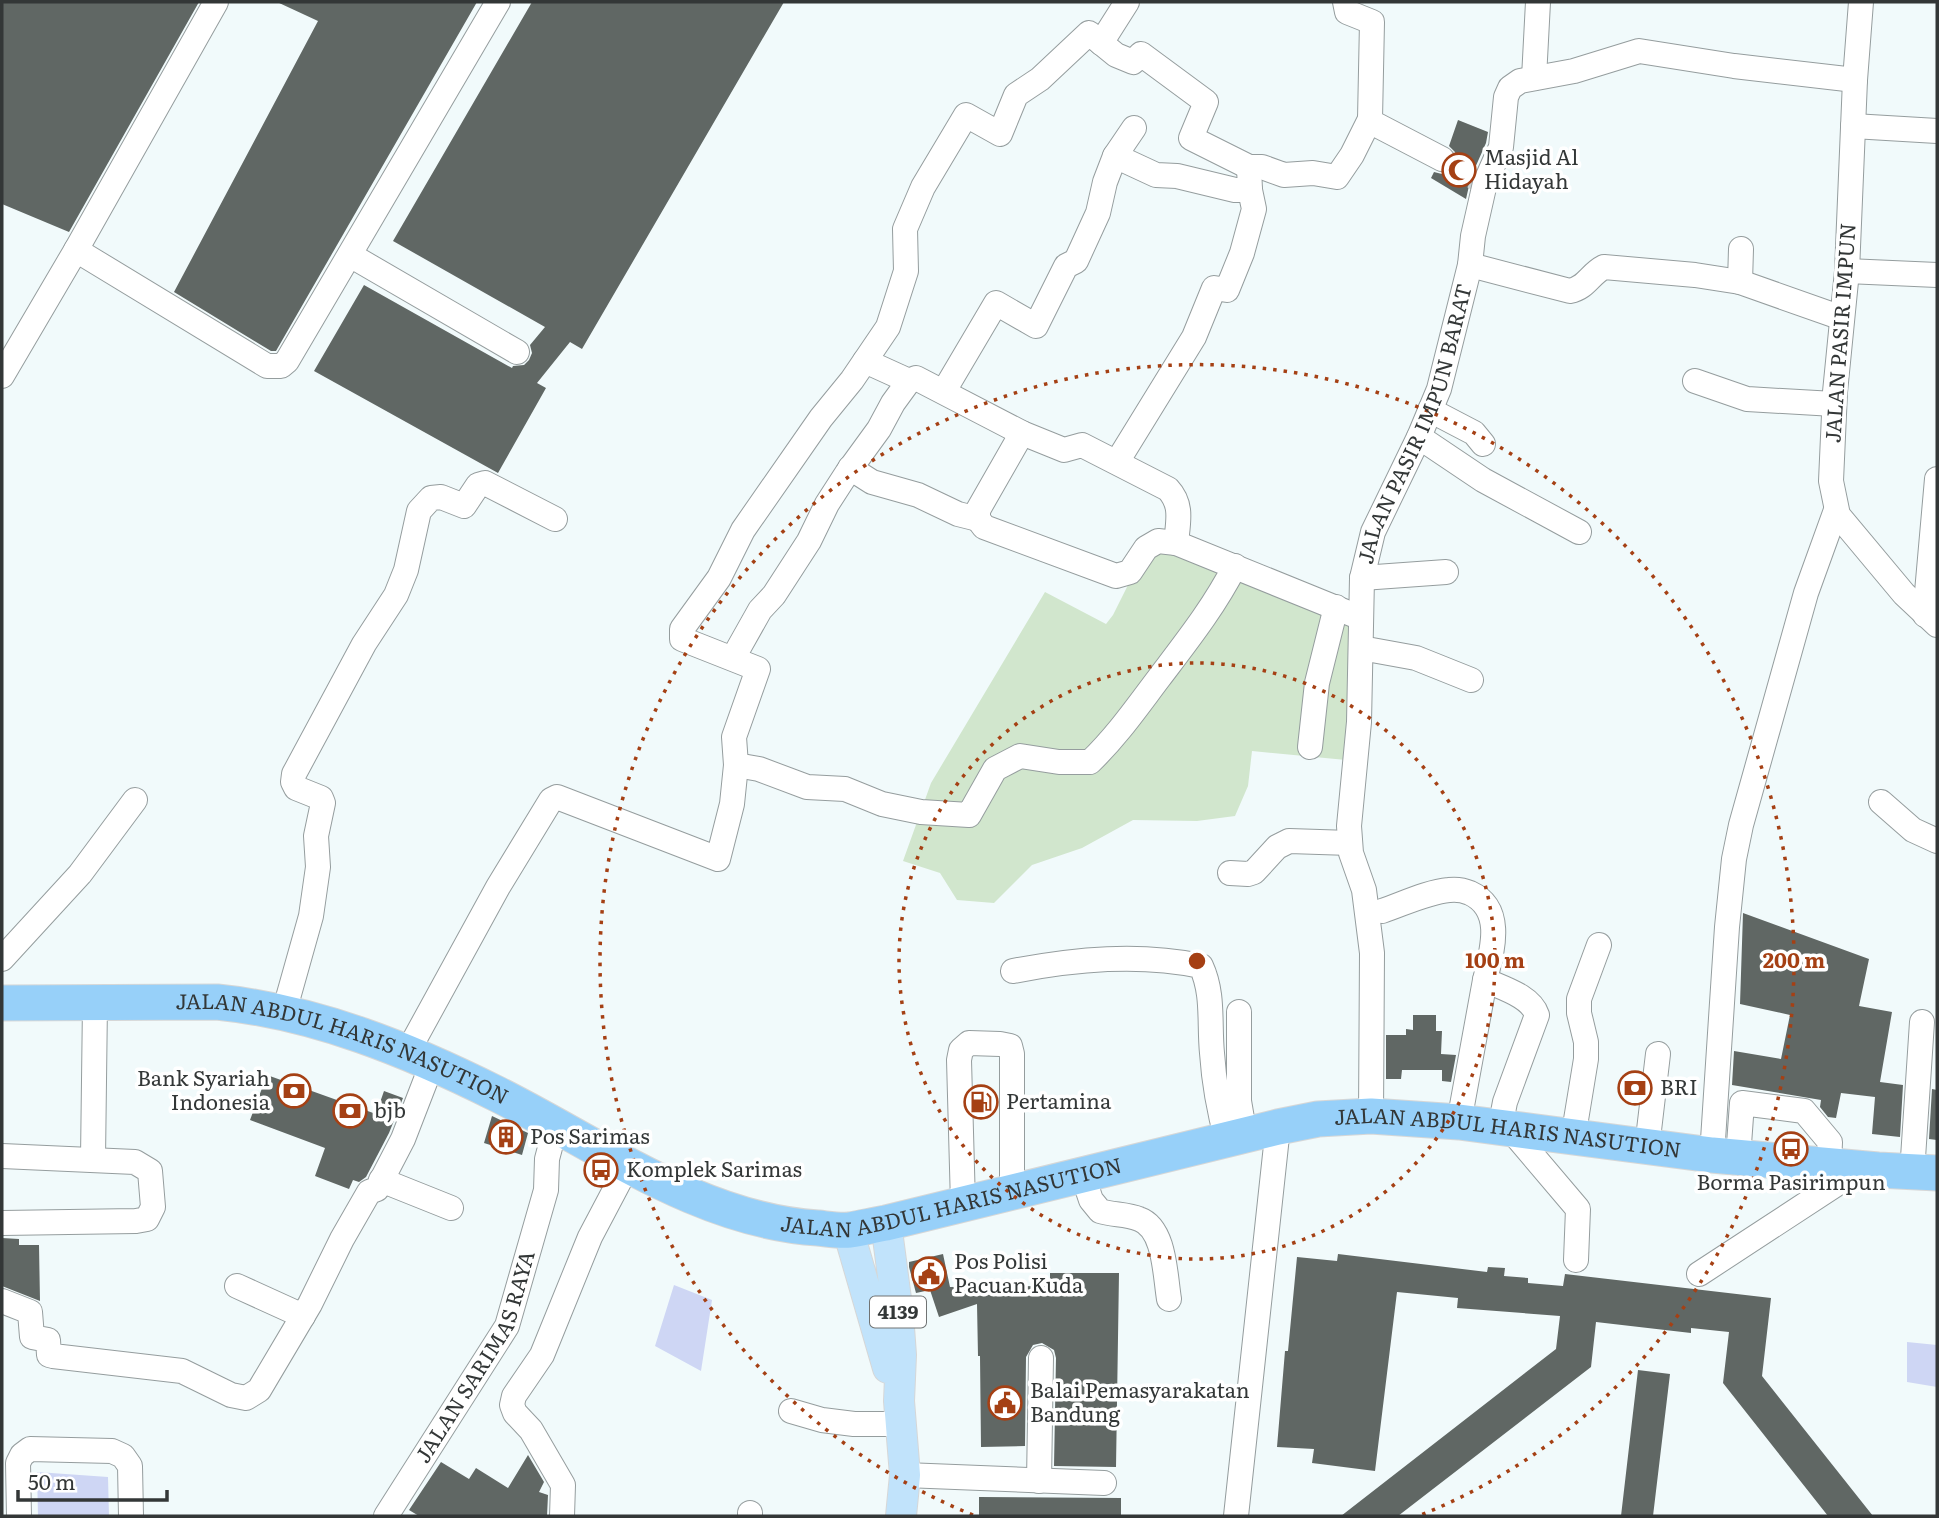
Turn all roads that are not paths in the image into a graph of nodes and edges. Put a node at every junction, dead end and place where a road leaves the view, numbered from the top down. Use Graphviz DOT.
graph roads {
  1 [pos="216,2"];
  2 [pos="498,2"];
  3 [pos="1127,2"];
  4 [pos="1345,2"];
  5 [pos="1538,2"];
  6 [pos="1861,2"];
  7 [pos="1101,43"];
  8 [pos="1534,78"];
  9 [pos="1855,80"];
  10 [pos="1370,118"];
  11 [pos="1853,126"];
  12 [pos="1134,128"];
  13 [pos="1937,131"];
  14 [pos="1115,156"];
  15 [pos="1442,159"];
  16 [pos="1250,179"];
  17 [pos="1741,249"];
  18 [pos="76,250"];
  19 [pos="350,255"];
  20 [pos="1470,265"];
  21 [pos="1847,271"];
  22 [pos="1937,275"];
  23 [pos="1740,282"];
  24 [pos="1842,318"];
  25 [pos="517,352"];
  26 [pos="865,361"];
  27 [pos="2,376"];
  28 [pos="909,381"];
  29 [pos="1695,381"];
  30 [pos="944,391"];
  31 [pos="1834,404"];
  32 [pos="1430,410"];
  33 [pos="1022,433"];
  34 [pos="1419,437"];
  35 [pos="1483,444"];
  36 [pos="1117,462"];
  37 [pos="850,468"];
  38 [pos="1937,479"];
  39 [pos="1836,510"];
  40 [pos="1936,514"];
  41 [pos="555,519"];
  42 [pos="978,519"];
  43 [pos="1579,532"];
  44 [pos="1176,543"];
  45 [pos="1235,566"];
  46 [pos="1446,572"];
  47 [pos="1362,578"];
  48 [pos="1336,607"];
  49 [pos="1362,618"];
  50 [pos="1931,620"];
  51 [pos="1361,648"];
  52 [pos="733,658"];
  53 [pos="1471,680"];
  54 [pos="1310,747"];
  55 [pos="736,765"];
  56 [pos="135,800"];
  57 [pos="1881,802"];
  58 [pos="1937,841"];
  59 [pos="1350,843"];
  60 [pos="1230,873"];
  61 [pos="1382,911"];
  62 [pos="1599,945"];
  63 [pos="2,959"];
  64 [pos="1013,971"];
  65 [pos="1485,980"];
  66 [pos="2,1003"];
  67 [pos="95,1003"];
  68 [pos="284,1012"];
  69 [pos="1239,1012"];
  70 [pos="1922,1023"];
  71 [pos="1658,1054"];
  72 [pos="419,1058"];
  73 [pos="1371,1116"];
  74 [pos="1459,1122"];
  75 [pos="556,1125"];
  76 [pos="1506,1129"];
  77 [pos="1250,1134"];
  78 [pos="1573,1138"];
  79 [pos="1647,1147"];
  80 [pos="2,1156"];
  81 [pos="1725,1157"];
  82 [pos="93,1159"];
  83 [pos="547,1159"];
  84 [pos="628,1165"];
  85 [pos="1845,1167"];
  86 [pos="1924,1173"];
  87 [pos="1083,1176"];
  88 [pos="381,1180"];
  89 [pos="1012,1192"];
  90 [pos="963,1204"];
  91 [pos="451,1208"];
  92 [pos="2,1223"];
  93 [pos="886,1223"];
  94 [pos="848,1230"];
  95 [pos="1576,1260"];
  96 [pos="1699,1274"];
  97 [pos="237,1286"];
  98 [pos="1169,1299"];
  99 [pos="2,1301"];
  100 [pos="303,1316"];
  101 [pos="1041,1358"];
  102 [pos="478,1371"];
  103 [pos="791,1410"];
  104 [pos="900,1413"];
  105 [pos="905,1475"];
  106 [pos="1039,1481"];
  107 [pos="1104,1483"];
  108 [pos="19,1516"];
  109 [pos="131,1516"];
  110 [pos="386,1516"];
  111 [pos="562,1516"];
  112 [pos="901,1516"];
  113 [pos="1236,1516"];
  1 -- 18 [label="street"];
  2 -- 19 [label="street"];
  3 -- 7 [label="street"];
  4 -- 10 [label="street"];
  5 -- 8 [label="street"];
  6 -- 9 [label="street, JALAN PASIR IMPUN"];
  7 -- 16 [label="street"];
  7 -- 26 [label="street"];
  8 -- 9 [label="street, JALAN PASIR IMPUN BARAT"];
  8 -- 20 [label="street, JALAN PASIR IMPUN BARAT"];
  9 -- 11 [label="street, JALAN PASIR IMPUN"];
  10 -- 15 [label="street"];
  10 -- 16 [label="street"];
  11 -- 13 [label="street"];
  11 -- 21 [label="street, JALAN PASIR IMPUN"];
  12 -- 14 [label="street"];
  14 -- 16 [label="street"];
  14 -- 30 [label="street"];
  16 -- 36 [label="street"];
  17 -- 23 [label="street"];
  18 -- 19 [label="street"];
  18 -- 27 [label="street"];
  19 -- 25 [label="street"];
  20 -- 23 [label="street"];
  20 -- 32 [label="street, JALAN PASIR IMPUN BARAT"];
  21 -- 22 [label="street"];
  21 -- 24 [label="street, JALAN PASIR IMPUN"];
  23 -- 24 [label="street"];
  24 -- 31 [label="street, JALAN PASIR IMPUN"];
  26 -- 28 [label="street"];
  26 -- 52 [label="street"];
  28 -- 30 [label="street"];
  28 -- 37 [label="street"];
  29 -- 31 [label="street"];
  30 -- 33 [label="street"];
  31 -- 39 [label="street, JALAN PASIR IMPUN"];
  32 -- 34 [label="street, JALAN PASIR IMPUN BARAT"];
  32 -- 35 [label="street"];
  33 -- 36 [label="street"];
  33 -- 42 [label="street"];
  34 -- 43 [label="street"];
  34 -- 47 [label="street, JALAN PASIR IMPUN BARAT"];
  36 -- 44 [label="street"];
  37 -- 42 [label="street"];
  37 -- 52 [label="street"];
  38 -- 40 [label="street"];
  39 -- 50 [label="street"];
  39 -- 81 [label="street"];
  40 -- 50 [label="street"];
  41 -- 68 [label="street"];
  42 -- 44 [label="street"];
  44 -- 45 [label="street"];
  45 -- 48 [label="street"];
  45 -- 55 [label="street"];
  46 -- 47 [label="street"];
  47 -- 49 [label="street, JALAN PASIR IMPUN BARAT"];
  48 -- 49 [label="street"];
  48 -- 54 [label="street"];
  49 -- 51 [label="street, JALAN PASIR IMPUN BARAT"];
  51 -- 53 [label="street"];
  51 -- 59 [label="street, JALAN PASIR IMPUN BARAT"];
  52 -- 55 [label="street"];
  55 -- 72 [label="street"];
  56 -- 63 [label="street"];
  57 -- 58 [label="street"];
  59 -- 60 [label="street"];
  59 -- 73 [label="street, JALAN PASIR IMPUN BARAT"];
  61 -- 65 [label="street"];
  62 -- 78 [label="street"];
  64 -- 77 [label="street"];
  65 -- 74 [label="street"];
  65 -- 76 [label="street"];
  66 -- 67 [label="highway, JALAN ABDUL HARIS NASUTION"];
  67 -- 68 [label="highway, JALAN ABDUL HARIS NASUTION"];
  67 -- 82 [label="street"];
  68 -- 72 [label="highway, JALAN ABDUL HARIS NASUTION"];
  69 -- 77 [label="street"];
  70 -- 86 [label="street"];
  71 -- 79 [label="street"];
  72 -- 75 [label="highway, JALAN ABDUL HARIS NASUTION"];
  72 -- 88 [label="street"];
  73 -- 74 [label="highway, JALAN ABDUL HARIS NASUTION"];
  73 -- 77 [label="highway, JALAN ABDUL HARIS NASUTION"];
  74 -- 76 [label="highway, JALAN ABDUL HARIS NASUTION"];
  75 -- 83 [label="street"];
  75 -- 84 [label="highway, JALAN ABDUL HARIS NASUTION"];
  76 -- 78 [label="highway, JALAN ABDUL HARIS NASUTION"];
  76 -- 95 [label="street"];
  77 -- 87 [label="highway, JALAN ABDUL HARIS NASUTION"];
  77 -- 113 [label="street"];
  78 -- 79 [label="highway, JALAN ABDUL HARIS NASUTION"];
  79 -- 81 [label="highway, JALAN ABDUL HARIS NASUTION"];
  80 -- 82 [label="street"];
  81 -- 85 [label="highway, JALAN ABDUL HARIS NASUTION"];
  81 -- 85 [label="street"];
  82 -- 92 [label="street"];
  83 -- 102 [label="street"];
  83 -- 102 [label="street, JALAN SARIMAS RAYA"];
  84 -- 94 [label="highway, JALAN ABDUL HARIS NASUTION"];
  84 -- 111 [label="street"];
  85 -- 86 [label="highway, JALAN ABDUL HARIS NASUTION"];
  85 -- 96 [label="street"];
  87 -- 89 [label="highway, JALAN ABDUL HARIS NASUTION"];
  87 -- 98 [label="street"];
  88 -- 91 [label="street"];
  88 -- 100 [label="street"];
  89 -- 90 [label="highway, JALAN ABDUL HARIS NASUTION"];
  89 -- 90 [label="street"];
  90 -- 93 [label="highway, JALAN ABDUL HARIS NASUTION"];
  93 -- 94 [label="highway, JALAN ABDUL HARIS NASUTION"];
  93 -- 104 [label="main road, 4139"];
  94 -- 104 [label="main road, 4139"];
  97 -- 100 [label="street"];
  99 -- 100 [label="street"];
  101 -- 106 [label="street"];
  102 -- 110 [label="street, JALAN SARIMAS RAYA"];
  103 -- 104 [label="street"];
  104 -- 105 [label="main road, 4139"];
  105 -- 106 [label="street"];
  105 -- 112 [label="main road, 4139"];
  106 -- 107 [label="street"];
  108 -- 109 [label="street"];
}
